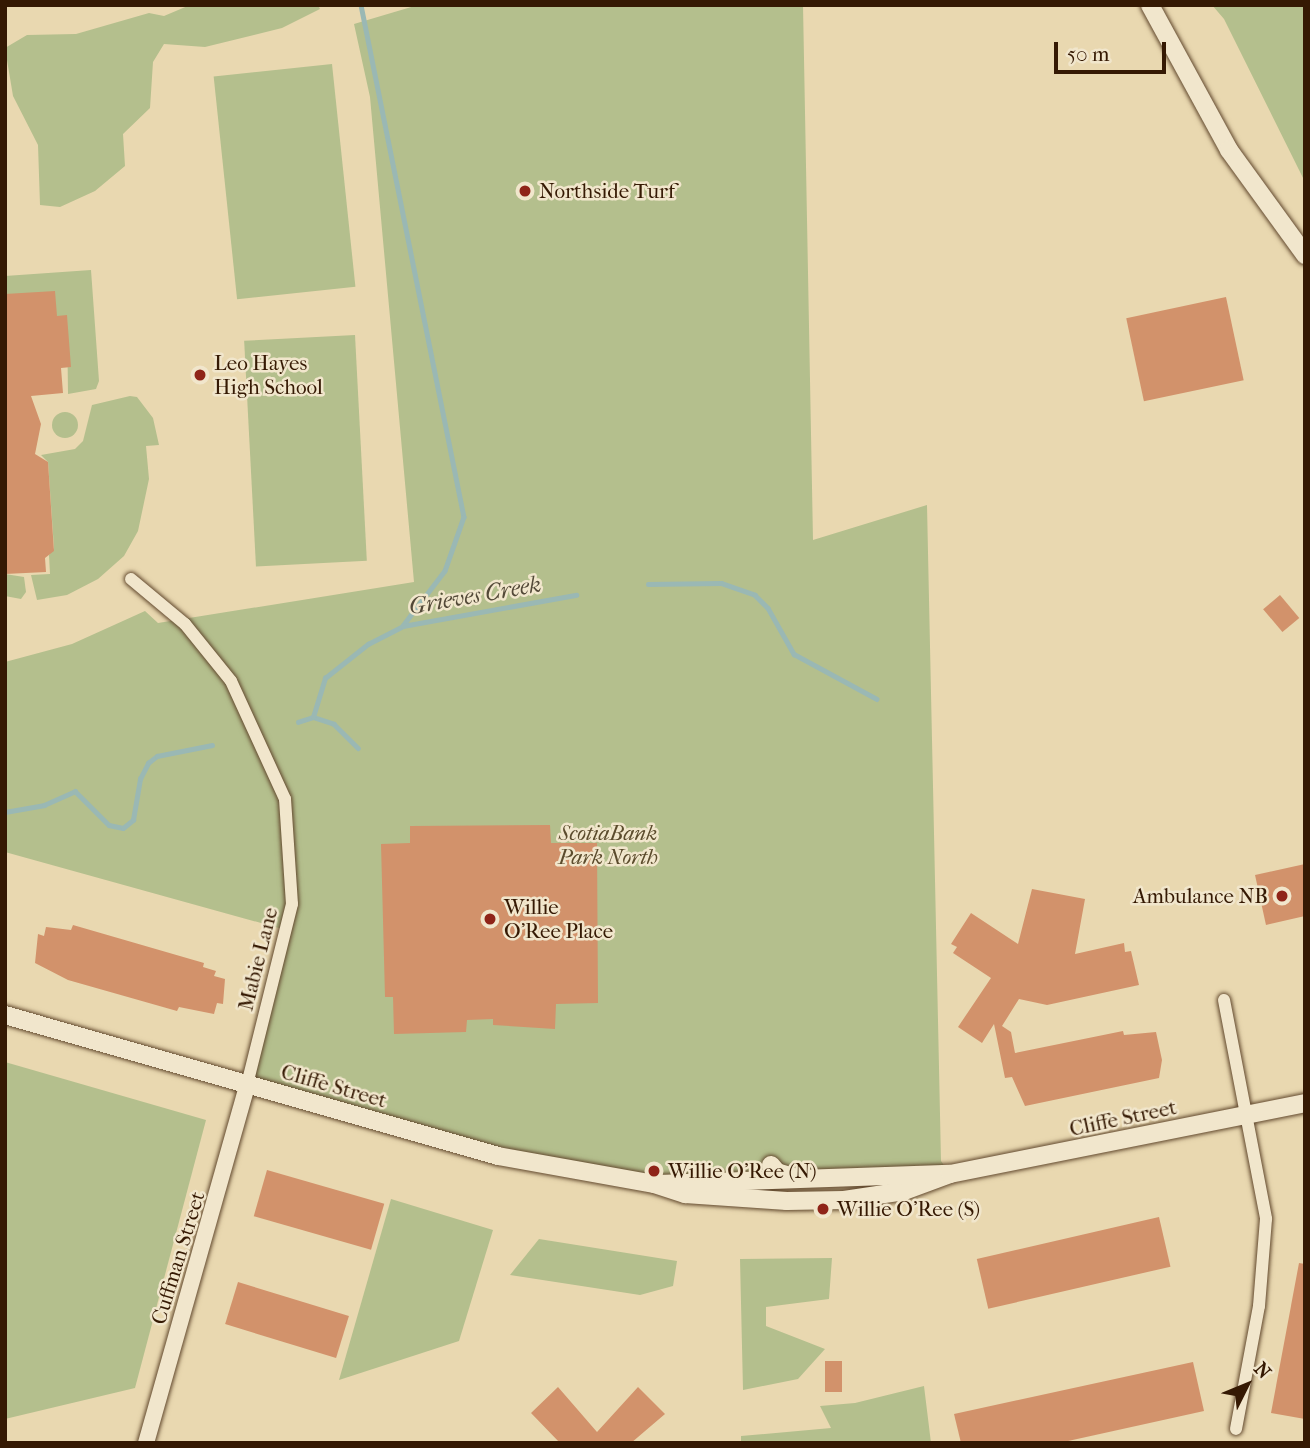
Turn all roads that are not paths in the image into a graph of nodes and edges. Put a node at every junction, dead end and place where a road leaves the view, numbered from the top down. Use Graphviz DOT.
graph roads {
  1 [pos="1150,5"];
  2 [pos="1305,255"];
  3 [pos="131,579"];
  4 [pos="1224,1000"];
  5 [pos="5,1015"];
  6 [pos="247,1085"];
  7 [pos="1305,1103"];
  8 [pos="1249,1116"];
  9 [pos="771,1165"];
  10 [pos="950,1174"];
  11 [pos="807,1181"];
  12 [pos="654,1184"];
  13 [pos="1236,1429"];
  14 [pos="146,1443"];
  1 -- 2 [label="main road"];
  3 -- 6 [label="street, Mabie Lane"];
  4 -- 8 [label="street"];
  5 -- 6 [label="main road, Cliffe Street"];
  6 -- 12 [label="main road, Cliffe Street"];
  6 -- 14 [label="street, Cuffman Street"];
  7 -- 8 [label="main road, Cliffe Street"];
  8 -- 10 [label="main road, Cliffe Street"];
  8 -- 13 [label="street"];
  9 -- 11 [label="main road"];
  10 -- 11 [label="main road, Cliffe Street"];
  10 -- 12 [label="main road, Cliffe Street"];
  11 -- 12 [label="main road, Cliffe Street"];
}
